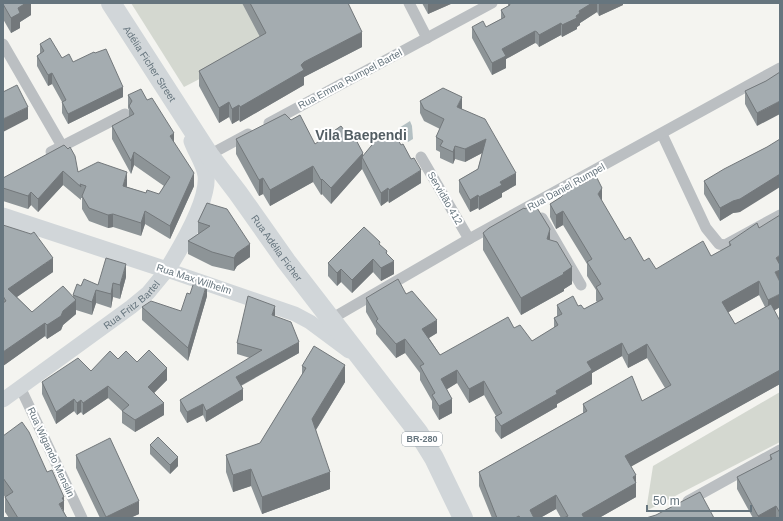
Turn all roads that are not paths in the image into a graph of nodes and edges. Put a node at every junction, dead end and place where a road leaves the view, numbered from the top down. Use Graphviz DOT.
graph roads {
  1 [pos="111,3"];
  2 [pos="409,3"];
  3 [pos="492,3"];
  4 [pos="427,38"];
  5 [pos="3,44"];
  6 [pos="780,68"];
  7 [pos="126,114"];
  8 [pos="188,125"];
  9 [pos="662,134"];
  10 [pos="62,146"];
  11 [pos="209,155"];
  12 [pos="421,156"];
  13 [pos="42,157"];
  14 [pos="534,204"];
  15 [pos="780,215"];
  16 [pos="3,216"];
  17 [pos="469,239"];
  18 [pos="167,270"];
  19 [pos="581,285"];
  20 [pos="331,319"];
  21 [pos="370,368"];
  22 [pos="20,387"];
  23 [pos="3,400"];
  24 [pos="780,450"];
  25 [pos="678,507"];
  26 [pos="82,518"];
  27 [pos="463,518"];
  1 -- 8 [label="highway, Adélia Ficher Street"];
  2 -- 4 [label="street"];
  3 -- 4 [label="street, Rua Emma Rumpel Bartel"];
  4 -- 11 [label="street, Rua Emma Rumpel Bartel"];
  5 -- 10 [label="street"];
  6 -- 9 [label="street, Rua Daniel Rumpel"];
  7 -- 10 [label="street"];
  8 -- 11 [label="highway, Rua Adélia Ficher"];
  8 -- 18 [label="main road, Rua Fritz Bartel"];
  9 -- 14 [label="street, Rua Daniel Rumpel"];
  9 -- 15 [label="street"];
  10 -- 13 [label="street"];
  11 -- 20 [label="highway, Rua Adélia Ficher"];
  12 -- 17 [label="street, Servidão 412"];
  14 -- 17 [label="street, Rua Daniel Rumpel"];
  14 -- 19 [label="street"];
  16 -- 18 [label="main road, Rua Max Wilhelm"];
  17 -- 20 [label="street, Rua Daniel Rumpel"];
  18 -- 21 [label="street, Rua Max Wilhelm"];
  18 -- 22 [label="street, Rua Fritz Bartel"];
  20 -- 21 [label="highway, Rua Adélia Ficher"];
  21 -- 27 [label="highway, BR-280"];
  22 -- 23 [label="street, Rua Fritz Bartel"];
  22 -- 26 [label="street, Rua Wigando Menslin"];
  24 -- 25 [label="street"];
}
